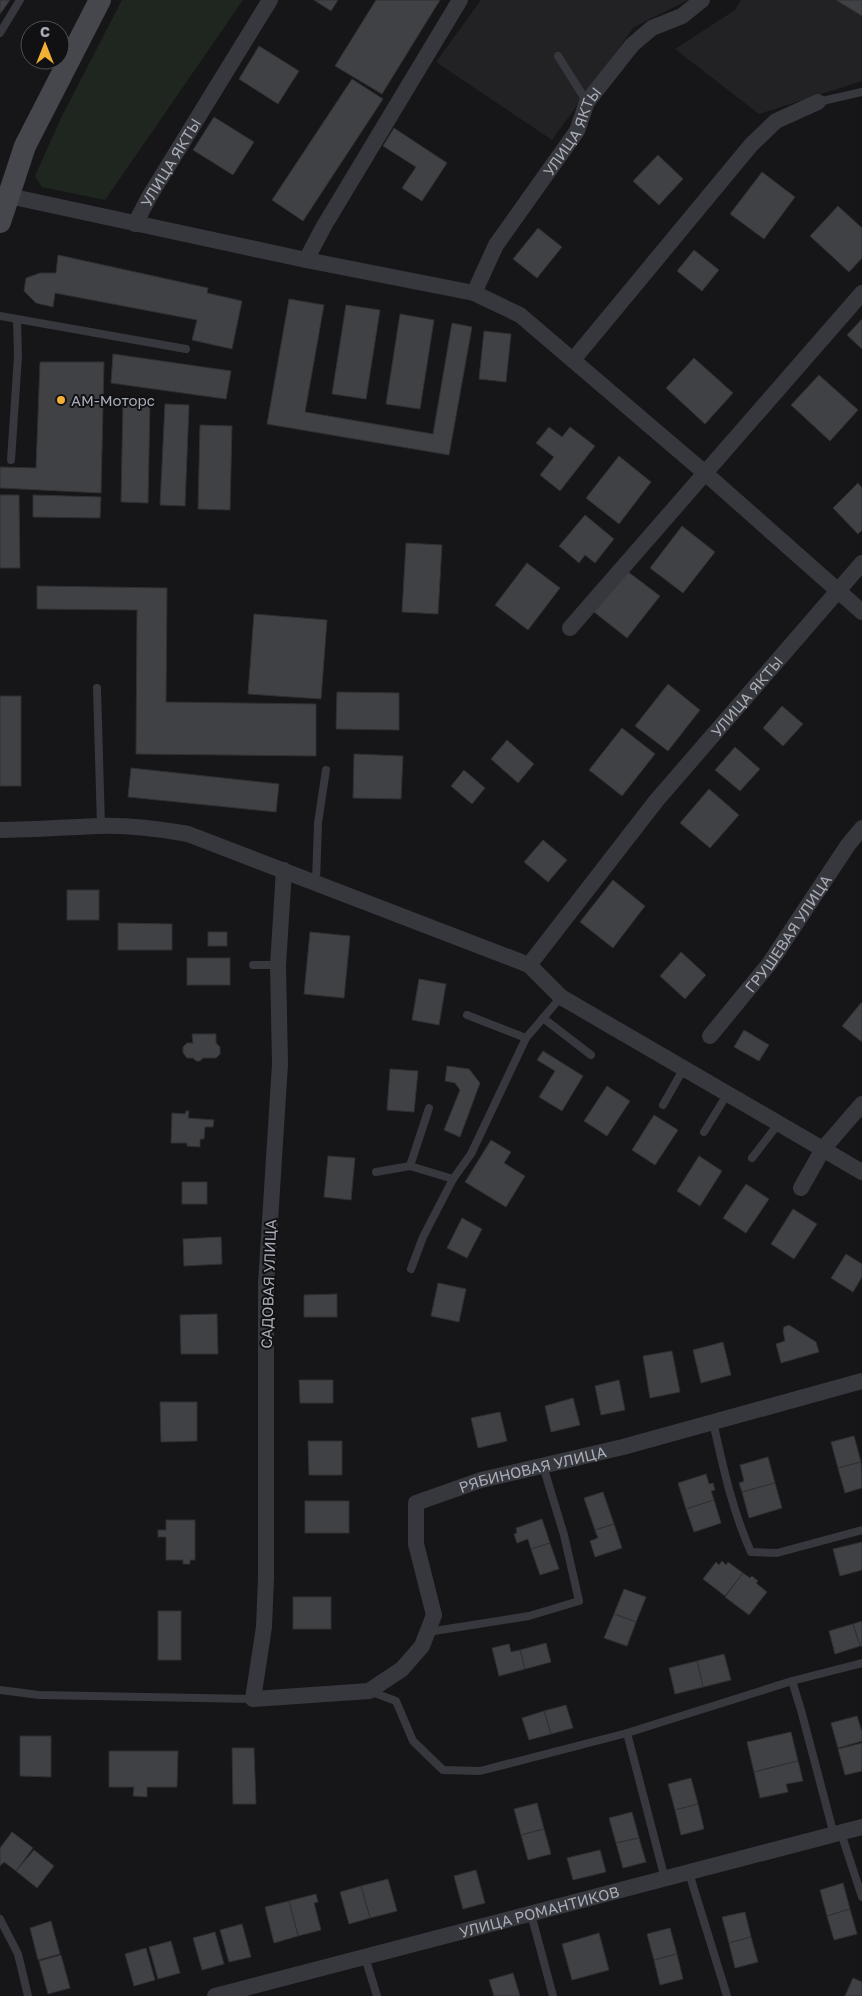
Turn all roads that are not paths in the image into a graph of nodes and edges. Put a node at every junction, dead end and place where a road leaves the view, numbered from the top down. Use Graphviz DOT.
graph roads {
  1 [pos="20,0"];
  2 [pos="100,0"];
  3 [pos="270,0"];
  4 [pos="460,0"];
  5 [pos="702,0"];
  6 [pos="0,33"];
  7 [pos="558,56"];
  8 [pos="862,92"];
  9 [pos="588,102"];
  10 [pos="818,102"];
  11 [pos="4,191"];
  12 [pos="0,222"];
  13 [pos="135,224"];
  14 [pos="306,260"];
  15 [pos="474,292"];
  16 [pos="862,293"];
  17 [pos="0,316"];
  18 [pos="17,319"];
  19 [pos="186,350"];
  20 [pos="573,360"];
  21 [pos="11,460"];
  22 [pos="705,474"];
  23 [pos="862,563"];
  24 [pos="837,591"];
  25 [pos="862,612"];
  26 [pos="570,628"];
  27 [pos="97,688"];
  28 [pos="326,770"];
  29 [pos="101,826"];
  30 [pos="862,828"];
  31 [pos="0,830"];
  32 [pos="284,870"];
  33 [pos="316,882"];
  34 [pos="253,965"];
  35 [pos="278,965"];
  36 [pos="529,965"];
  37 [pos="561,997"];
  38 [pos="467,1015"];
  39 [pos="543,1018"];
  40 [pos="710,1036"];
  41 [pos="526,1038"];
  42 [pos="591,1055"];
  43 [pos="684,1068"];
  44 [pos="728,1093"];
  45 [pos="862,1104"];
  46 [pos="663,1105"];
  47 [pos="429,1108"];
  48 [pos="779,1123"];
  49 [pos="704,1132"];
  50 [pos="823,1149"];
  51 [pos="752,1158"];
  52 [pos="410,1166"];
  53 [pos="376,1172"];
  54 [pos="862,1172"];
  55 [pos="454,1179"];
  56 [pos="801,1188"];
  57 [pos="411,1269"];
  58 [pos="862,1380"];
  59 [pos="713,1422"];
  60 [pos="543,1466"];
  61 [pos="862,1530"];
  62 [pos="428,1632"];
  63 [pos="862,1663"];
  64 [pos="792,1681"];
  65 [pos="0,1690"];
  66 [pos="369,1692"];
  67 [pos="253,1698"];
  68 [pos="627,1733"];
  69 [pos="862,1827"];
  70 [pos="837,1834"];
  71 [pos="689,1873"];
  72 [pos="666,1878"];
  73 [pos="862,1897"];
  74 [pos="531,1914"];
  75 [pos="0,1920"];
  76 [pos="365,1957"];
  77 [pos="28,1996"];
  78 [pos="215,1996"];
  79 [pos="377,1996"];
  80 [pos="553,1996"];
  81 [pos="727,1996"];
  1 -- 6 [label="lane"];
  2 -- 11 [label="street"];
  3 -- 13 [label="street, УЛИЦА ЯКТЫ"];
  4 -- 14 [label="street"];
  5 -- 9 [label="street, УЛИЦА ЯКТЫ"];
  7 -- 9 [label="lane"];
  8 -- 10 [label="lane"];
  9 -- 15 [label="street, УЛИЦА ЯКТЫ"];
  10 -- 20 [label="street"];
  11 -- 12 [label="street"];
  11 -- 13 [label="street, УЛИЦА ЯКТЫ"];
  13 -- 14 [label="street, УЛИЦА ЯКТЫ"];
  14 -- 15 [label="street, УЛИЦА ЯКТЫ"];
  15 -- 20 [label="street, УЛИЦА ЯКТЫ"];
  16 -- 22 [label="street"];
  17 -- 18 [label="lane"];
  18 -- 19 [label="lane"];
  18 -- 21 [label="lane"];
  20 -- 22 [label="street, УЛИЦА ЯКТЫ"];
  22 -- 24 [label="street, УЛИЦА ЯКТЫ"];
  22 -- 26 [label="street"];
  23 -- 24 [label="street, УЛИЦА ЯКТЫ"];
  24 -- 25 [label="street, УЛИЦА ЯКТЫ"];
  24 -- 36 [label="street, УЛИЦА ЯКТЫ"];
  27 -- 29 [label="lane"];
  28 -- 33 [label="lane"];
  29 -- 31 [label="street"];
  29 -- 32 [label="street"];
  30 -- 40 [label="street, ГРУШЕВАЯ УЛИЦА"];
  32 -- 33 [label="street"];
  32 -- 35 [label="street, САДОВАЯ УЛИЦА"];
  33 -- 36 [label="street"];
  34 -- 35 [label="lane"];
  35 -- 67 [label="street, САДОВАЯ УЛИЦА"];
  36 -- 37 [label="street"];
  37 -- 39 [label="lane"];
  37 -- 43 [label="street"];
  38 -- 41 [label="lane"];
  39 -- 41 [label="lane"];
  39 -- 42 [label="lane"];
  41 -- 55 [label="lane"];
  43 -- 44 [label="street"];
  43 -- 46 [label="lane"];
  44 -- 48 [label="street"];
  44 -- 49 [label="lane"];
  45 -- 50 [label="street"];
  47 -- 52 [label="lane"];
  48 -- 50 [label="street"];
  48 -- 51 [label="lane"];
  50 -- 54 [label="street"];
  50 -- 56 [label="street"];
  52 -- 53 [label="lane"];
  52 -- 55 [label="lane"];
  55 -- 57 [label="lane"];
  58 -- 59 [label="street, РЯБИНОВАЯ УЛИЦА"];
  59 -- 60 [label="street, РЯБИНОВАЯ УЛИЦА"];
  59 -- 61 [label="lane"];
  60 -- 62 [label="street, РЯБИНОВАЯ УЛИЦА"];
  60 -- 62 [label="lane"];
  62 -- 66 [label="street, РЯБИНОВАЯ УЛИЦА"];
  63 -- 64 [label="lane"];
  64 -- 68 [label="lane"];
  64 -- 70 [label="lane"];
  65 -- 67 [label="lane"];
  66 -- 67 [label="street"];
  66 -- 68 [label="lane"];
  68 -- 72 [label="lane"];
  69 -- 70 [label="street, УЛИЦА РОМАНТИКОВ"];
  70 -- 71 [label="street, УЛИЦА РОМАНТИКОВ"];
  70 -- 73 [label="lane"];
  71 -- 72 [label="street, УЛИЦА РОМАНТИКОВ"];
  71 -- 81 [label="lane"];
  72 -- 74 [label="street, УЛИЦА РОМАНТИКОВ"];
  74 -- 76 [label="street, УЛИЦА РОМАНТИКОВ"];
  74 -- 80 [label="lane"];
  75 -- 77 [label="lane"];
  76 -- 78 [label="street, УЛИЦА РОМАНТИКОВ"];
  76 -- 79 [label="lane"];
}
